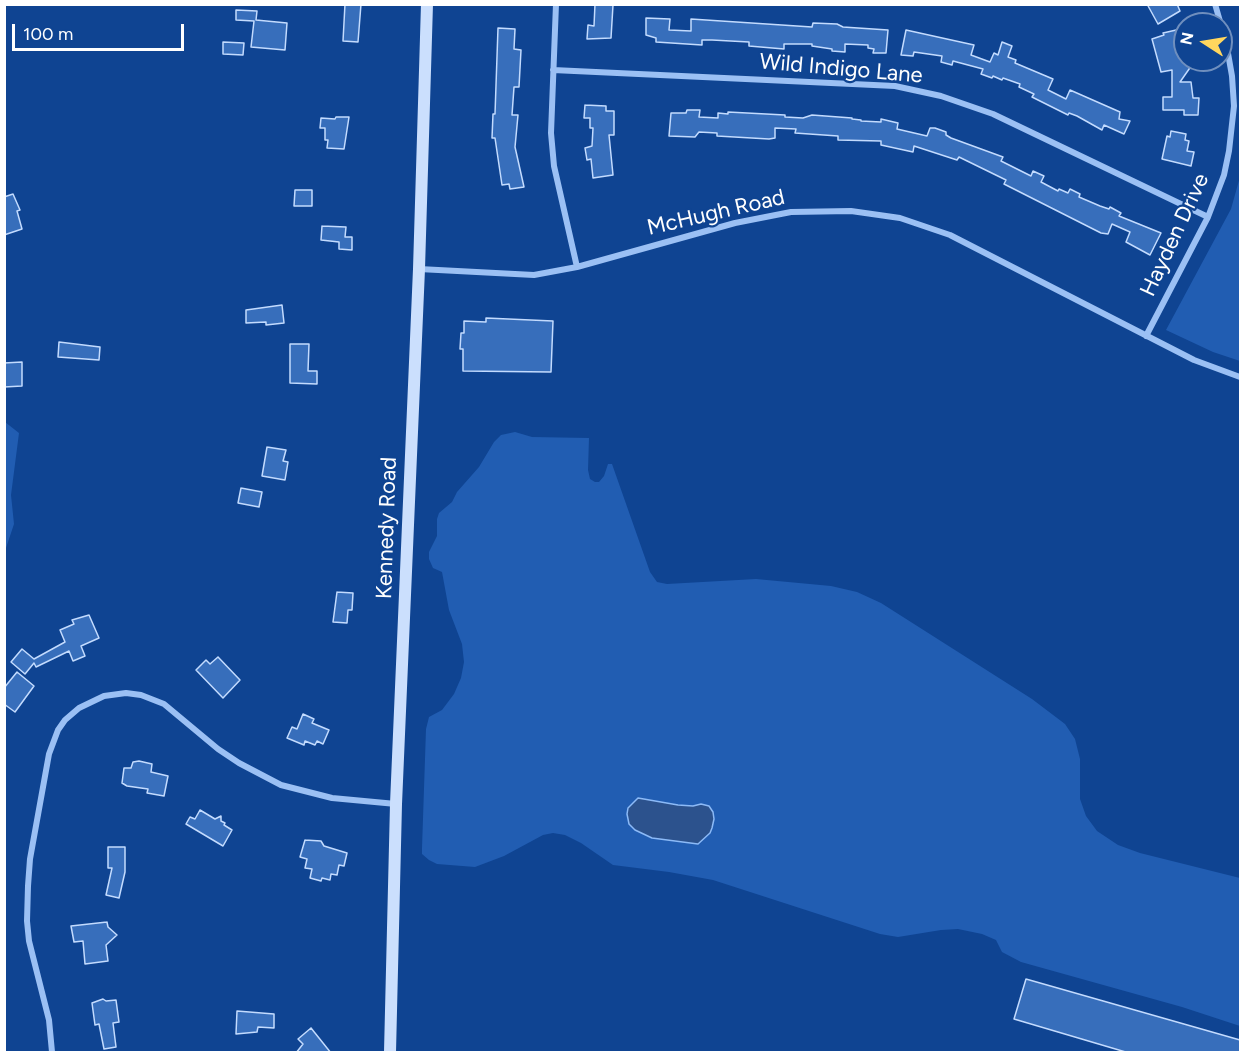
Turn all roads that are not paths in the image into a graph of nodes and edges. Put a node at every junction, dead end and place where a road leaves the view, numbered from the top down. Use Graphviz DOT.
graph roads {
  1 [pos="427,4"];
  2 [pos="556,4"];
  3 [pos="1215,4"];
  4 [pos="553,70"];
  5 [pos="1208,217"];
  6 [pos="577,267"];
  7 [pos="419,269"];
  8 [pos="1146,336"];
  9 [pos="1240,377"];
  10 [pos="396,804"];
  11 [pos="52,1053"];
  12 [pos="390,1053"];
  1 -- 7 [label="main road, Kennedy Road"];
  2 -- 4 [label="street"];
  3 -- 5 [label="street, Hayden Drive"];
  4 -- 5 [label="street, Wild Indigo Lane"];
  4 -- 6 [label="street"];
  5 -- 8 [label="street, Hayden Drive"];
  6 -- 7 [label="street, McHugh Road"];
  6 -- 8 [label="street, McHugh Road"];
  7 -- 10 [label="main road, Kennedy Road"];
  8 -- 9 [label="street, McHugh Road"];
  10 -- 11 [label="street"];
  10 -- 12 [label="main road, Kennedy Road"];
}
